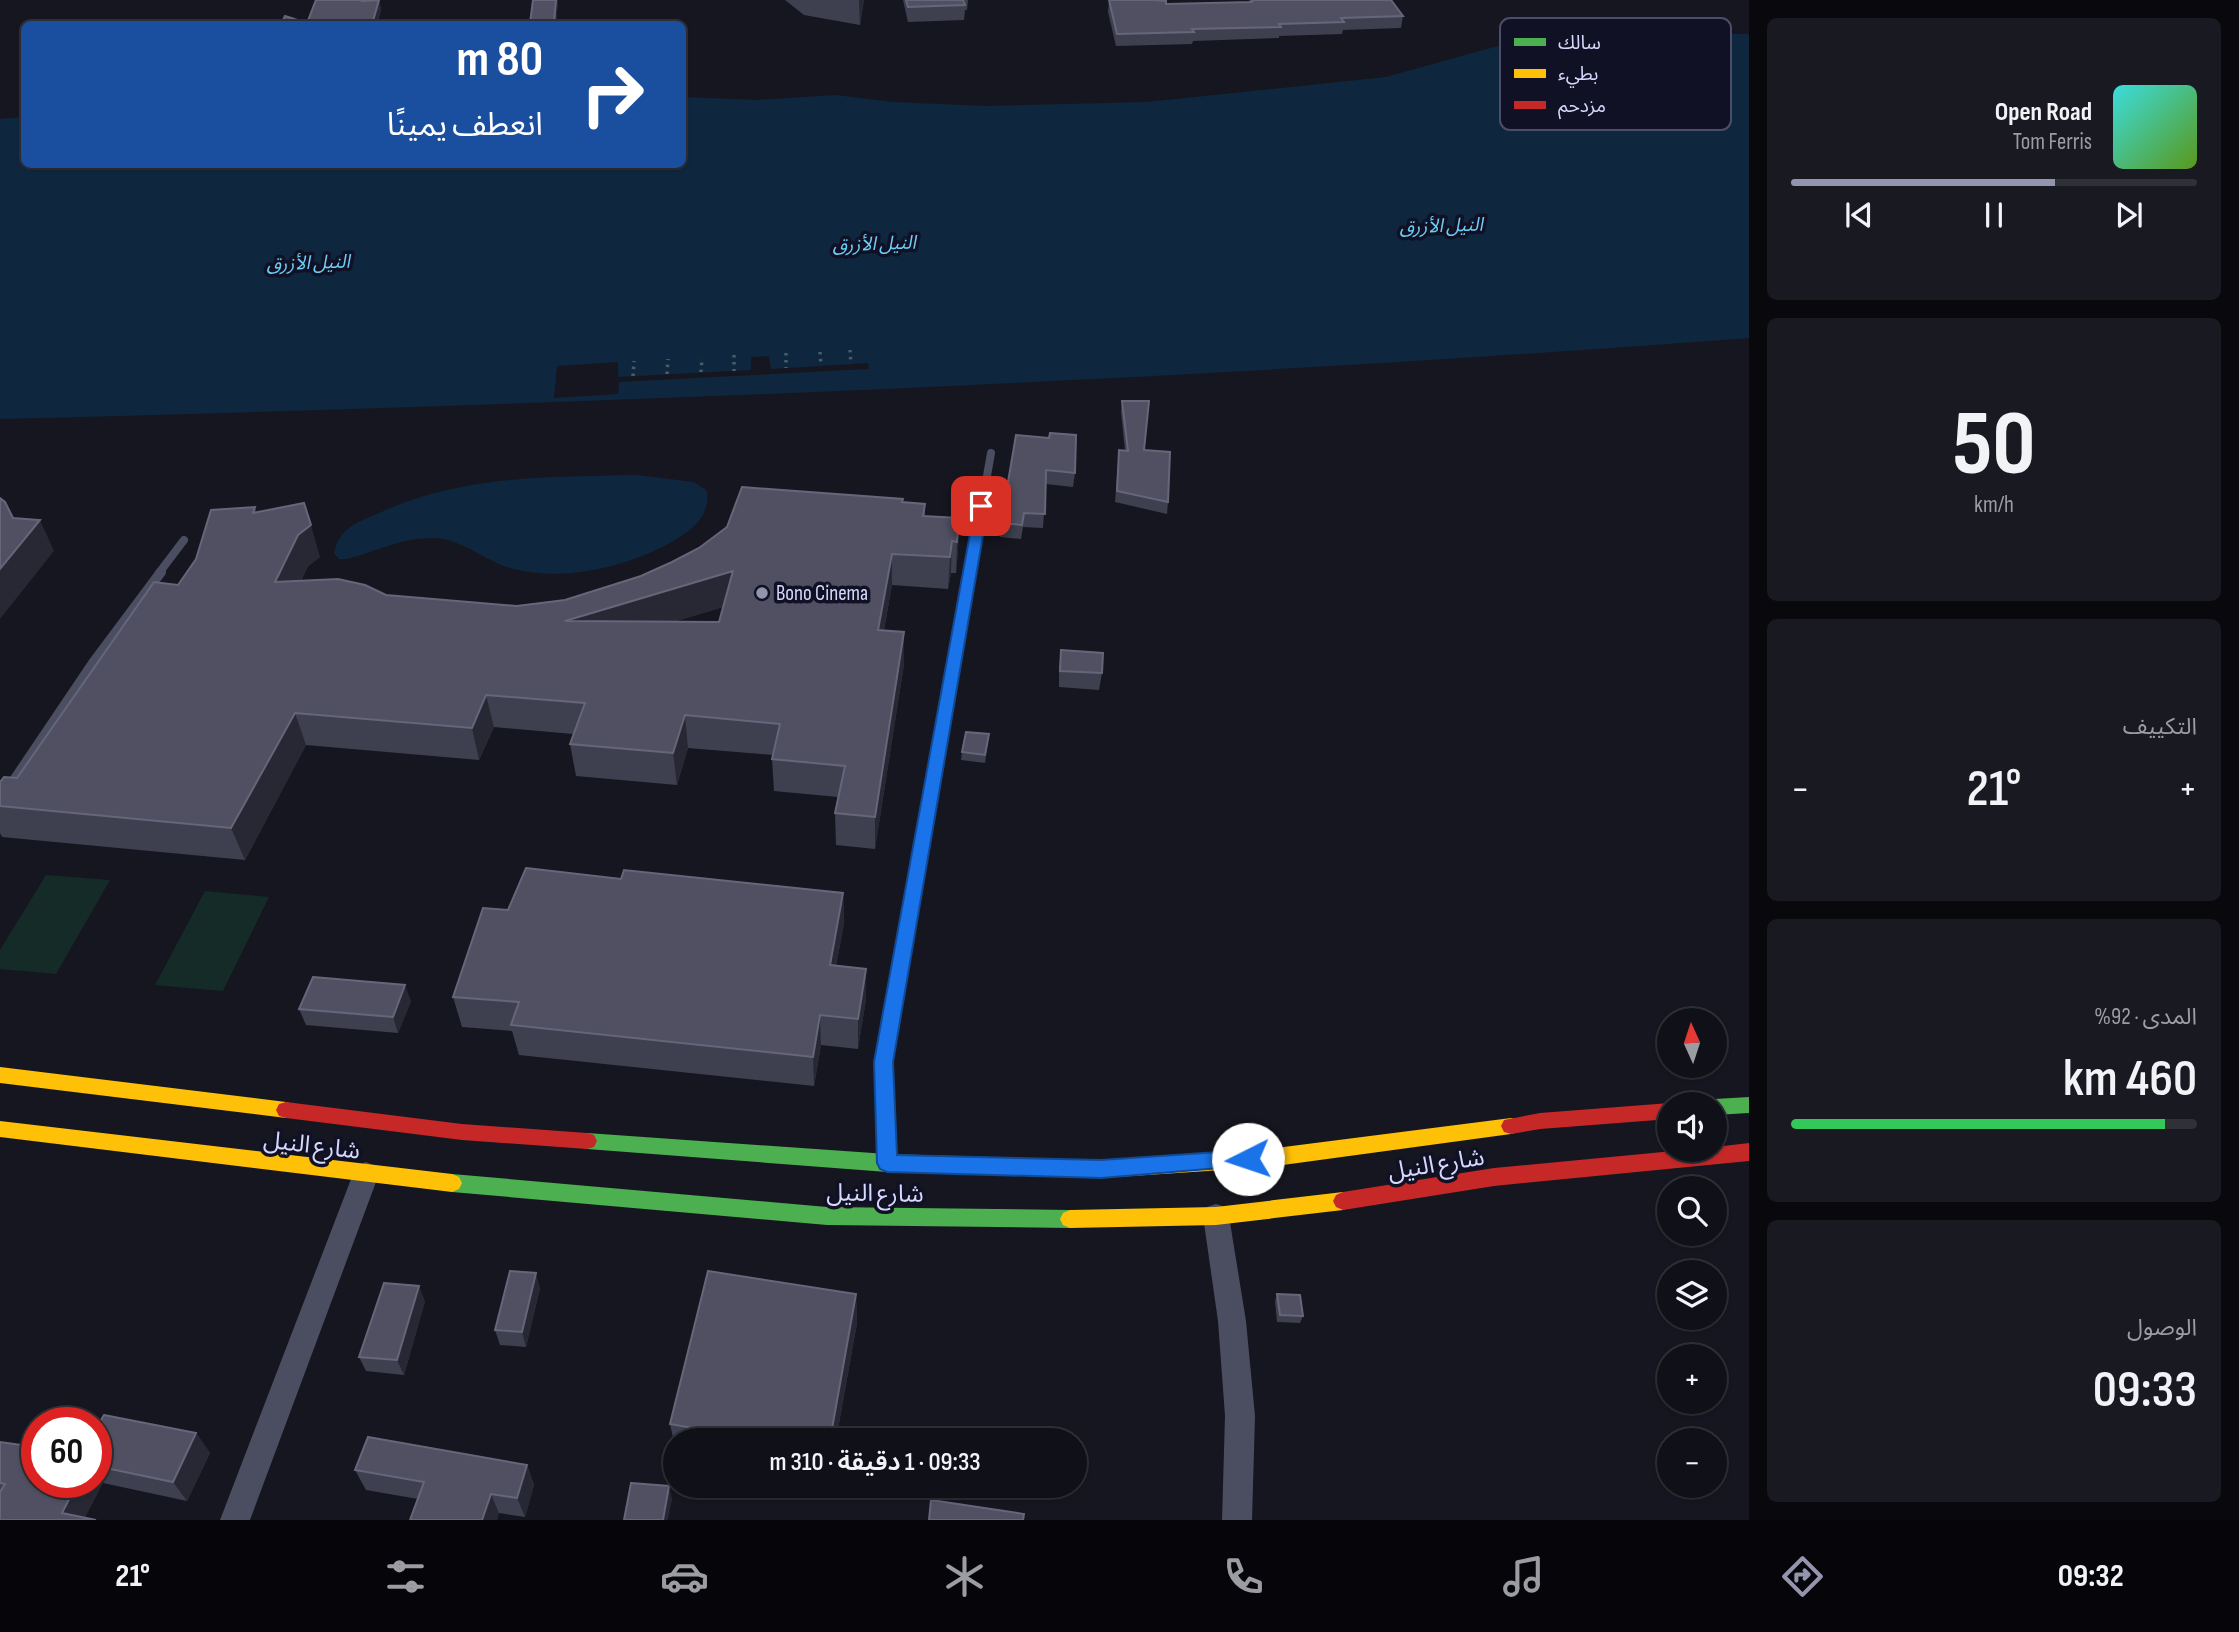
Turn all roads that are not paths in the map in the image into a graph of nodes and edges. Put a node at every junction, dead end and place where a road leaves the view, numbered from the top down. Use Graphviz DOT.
graph roads {
  1 [pos="991,453"];
  2 [pos="184,540"];
  3 [pos="0,801"];
  4 [pos="0,1075"];
  5 [pos="1749,1105"];
  6 [pos="1727,1106"];
  7 [pos="1657,1112"];
  8 [pos="0,1129"];
  9 [pos="1749,1152"];
  10 [pos="887,1163"];
  11 [pos="366,1174"];
  12 [pos="1216,1216"];
  13 [pos="235,1520"];
  14 [pos="1237,1520"];
  1 -- 10 [label="lane"];
  2 -- 3 [label="lane"];
  4 -- 10 [label="main road, شارع النيل"];
  5 -- 6 [label="main road"];
  7 -- 10 [label="main road, شارع النيل"];
  8 -- 11 [label="main road, شارع النيل"];
  9 -- 12 [label="main road, شارع النيل"];
  11 -- 12 [label="main road, شارع النيل"];
  11 -- 13 [label="street"];
  12 -- 14 [label="street"];
}
